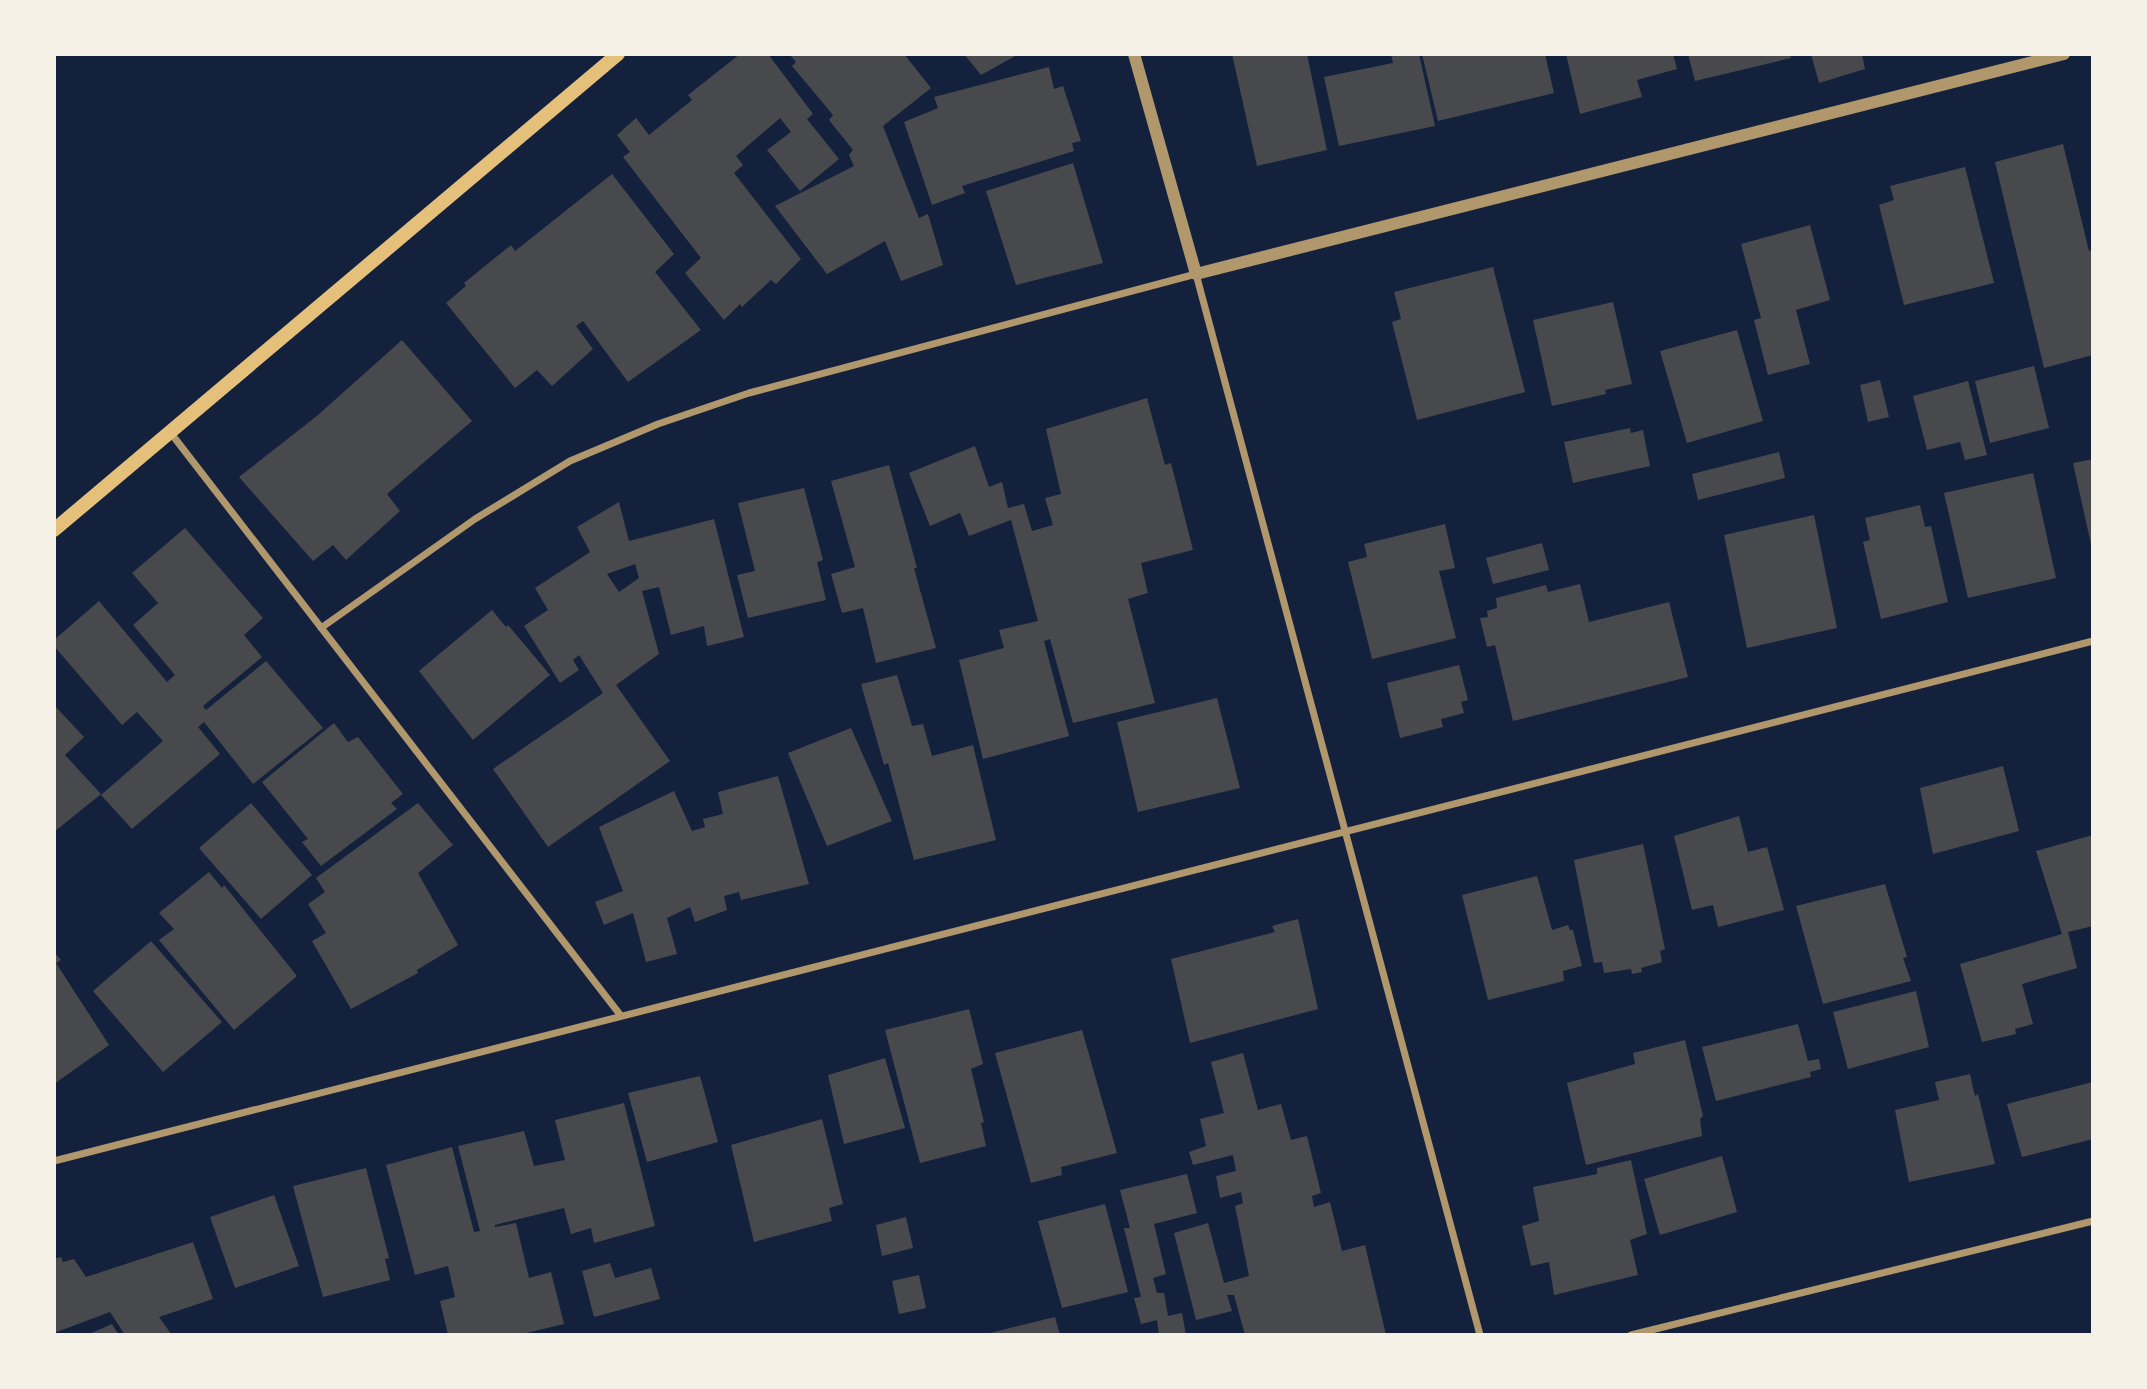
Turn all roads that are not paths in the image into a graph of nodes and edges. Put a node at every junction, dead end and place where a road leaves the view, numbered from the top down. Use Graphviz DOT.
graph roads {
  1 [pos="618,54"];
  2 [pos="1134,54"];
  3 [pos="2064,54"];
  4 [pos="1196,274"];
  5 [pos="170,432"];
  6 [pos="54,530"];
  7 [pos="321,628"];
  8 [pos="2093,641"];
  9 [pos="1345,832"];
  10 [pos="621,1016"];
  11 [pos="54,1161"];
  12 [pos="2093,1221"];
  13 [pos="1480,1335"];
  14 [pos="1631,1335"];
  1 -- 5 [label="main road"];
  2 -- 4 [label="street"];
  3 -- 4 [label="street"];
  4 -- 7 [label="street"];
  4 -- 9 [label="street"];
  5 -- 6 [label="main road"];
  5 -- 7 [label="street"];
  7 -- 10 [label="street"];
  8 -- 9 [label="street"];
  9 -- 10 [label="street"];
  9 -- 13 [label="street"];
  10 -- 11 [label="street"];
  12 -- 14 [label="street"];
}
